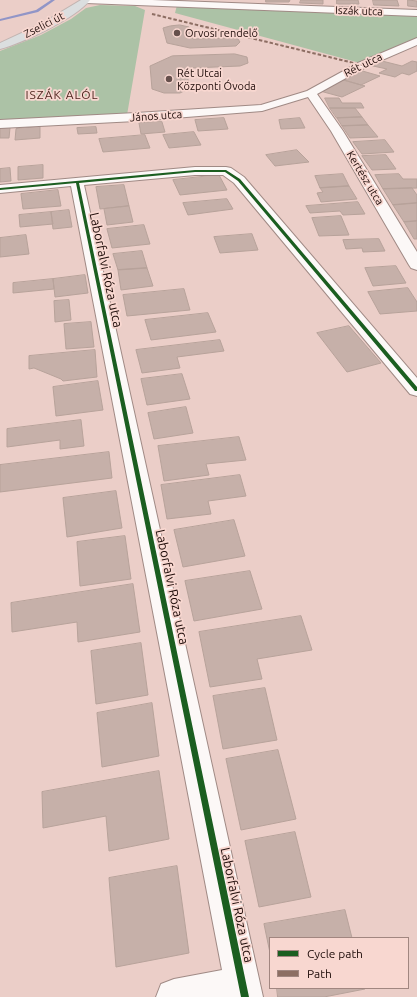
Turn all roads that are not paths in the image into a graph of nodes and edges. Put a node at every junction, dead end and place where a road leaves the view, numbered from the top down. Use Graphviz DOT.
graph roads {
  1 [pos="86,0"];
  2 [pos="417,13"];
  3 [pos="417,41"];
  4 [pos="0,46"];
  5 [pos="395,50"];
  6 [pos="410,53"];
  7 [pos="311,93"];
  8 [pos="0,124"];
  9 [pos="77,182"];
  10 [pos="0,189"];
  11 [pos="417,265"];
  12 [pos="417,390"];
  13 [pos="243,990"];
  14 [pos="174,997"];
  1 -- 2 [label="street, Iszák utca"];
  1 -- 4 [label="main road, Zselici út"];
  3 -- 5 [label="street, Rét utca"];
  5 -- 6 [label="street"];
  5 -- 7 [label="street, Rét utca"];
  7 -- 8 [label="street, János utca"];
  7 -- 11 [label="street, Kertész utca"];
  9 -- 10 [label="street"];
  9 -- 12 [label="street"];
  9 -- 13 [label="street, Laborfalvi Róza utca"];
  13 -- 14 [label="street"];
}
